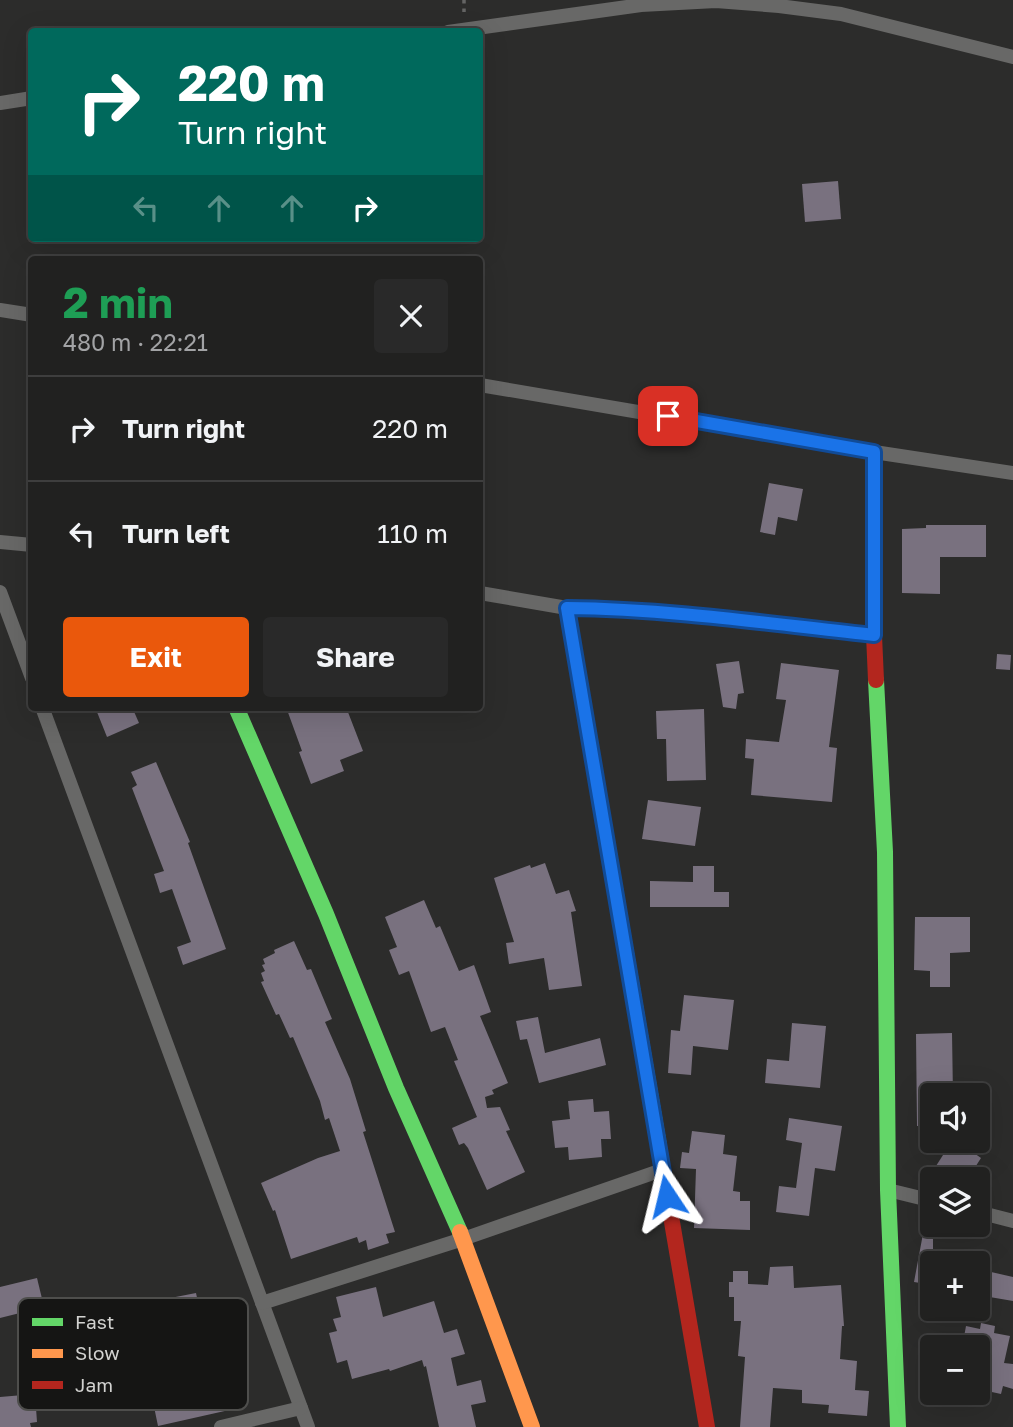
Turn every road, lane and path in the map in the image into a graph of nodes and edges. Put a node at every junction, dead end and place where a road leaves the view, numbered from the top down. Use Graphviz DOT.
graph roads {
  1 [pos="477,28"];
  2 [pos="1013,57"];
  3 [pos="28,99"];
  4 [pos="0,103"];
  5 [pos="0,310"];
  6 [pos="28,314"];
  7 [pos="483,386"];
  8 [pos="874,452"];
  9 [pos="1013,473"];
  10 [pos="0,542"];
  11 [pos="28,545"];
  12 [pos="0,592"];
  13 [pos="483,594"];
  14 [pos="567,608"];
  15 [pos="874,635"];
  16 [pos="28,667"];
  17 [pos="43,711"];
  18 [pos="238,711"];
  19 [pos="662,1170"];
  20 [pos="888,1190"];
  21 [pos="920,1198"];
  22 [pos="990,1215"];
  23 [pos="1013,1221"];
  24 [pos="463,1239"];
  25 [pos="262,1303"];
  26 [pos="301,1408"];
  27 [pos="221,1427"];
  28 [pos="308,1427"];
  29 [pos="532,1427"];
  30 [pos="707,1427"];
  31 [pos="898,1427"];
  1 -- 2 [label="street"];
  3 -- 4 [label="street"];
  5 -- 6 [label="street"];
  7 -- 8 [label="street"];
  8 -- 9 [label="street"];
  8 -- 15 [label="street"];
  10 -- 11 [label="street"];
  12 -- 16 [label="street"];
  13 -- 14 [label="street"];
  14 -- 15 [label="street"];
  14 -- 19 [label="street"];
  15 -- 20 [label="street"];
  17 -- 25 [label="street"];
  18 -- 24 [label="street"];
  19 -- 24 [label="street"];
  19 -- 30 [label="street"];
  20 -- 21 [label="street"];
  20 -- 31 [label="street"];
  22 -- 23 [label="street"];
  24 -- 25 [label="street"];
  24 -- 29 [label="street"];
  25 -- 26 [label="street"];
  26 -- 27 [label="street"];
  26 -- 28 [label="street"];
}
